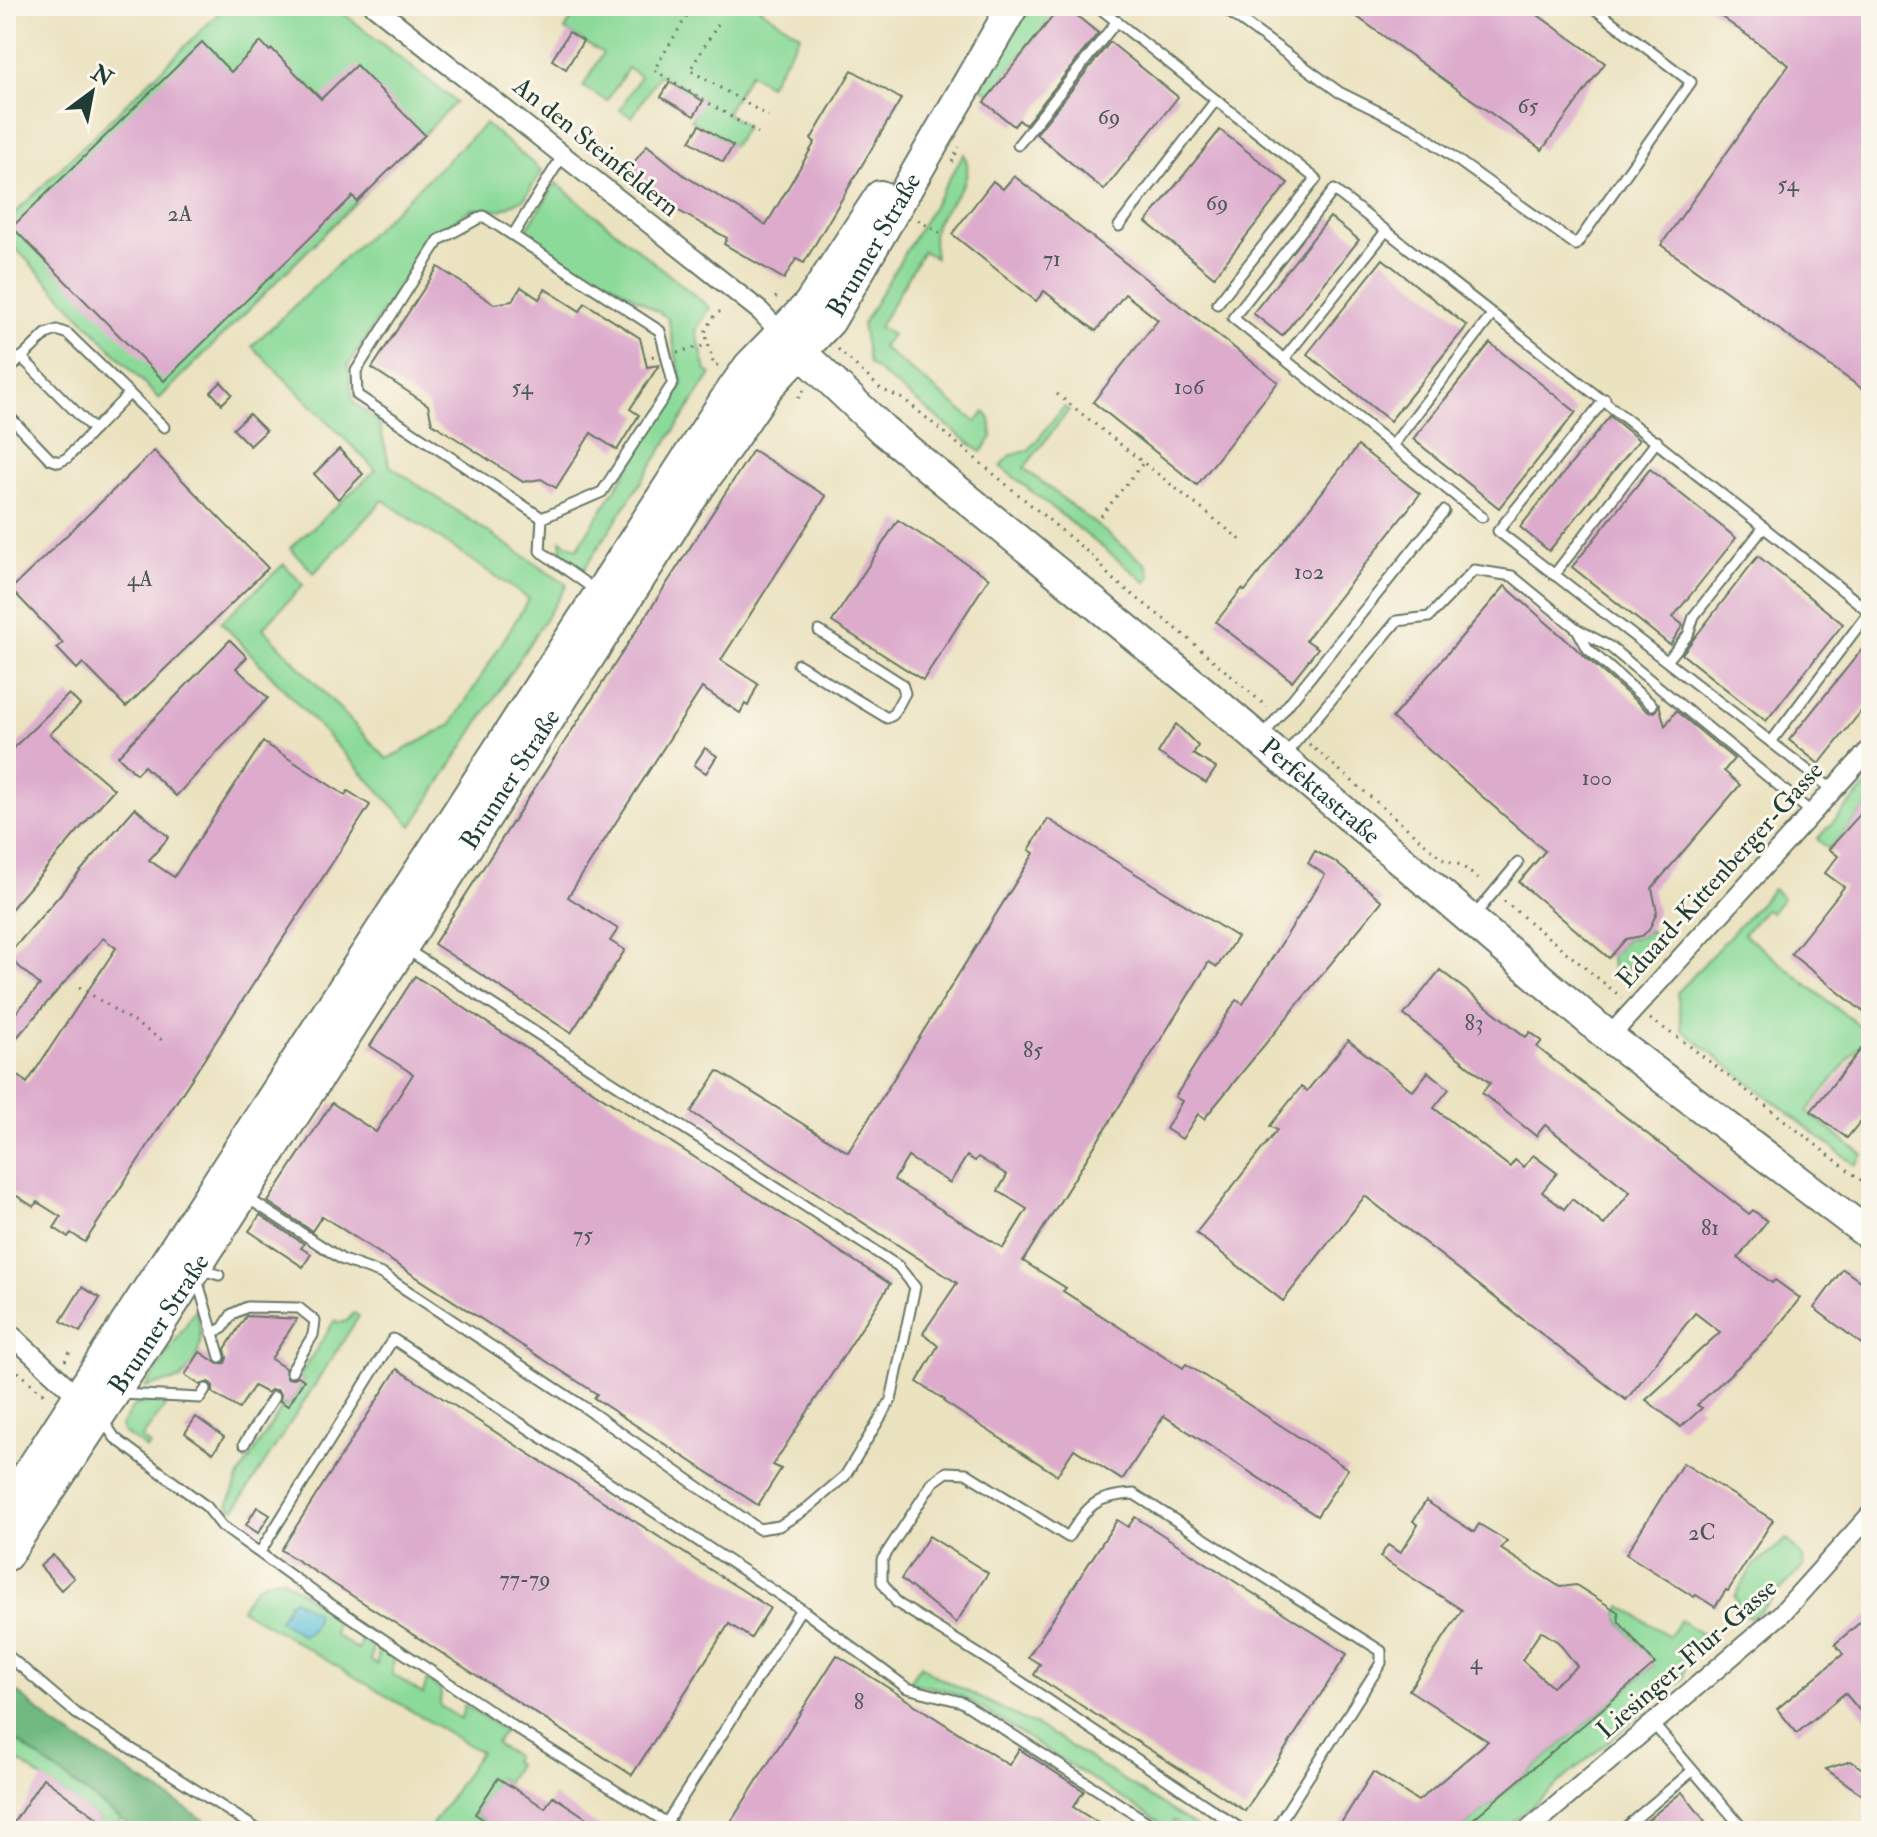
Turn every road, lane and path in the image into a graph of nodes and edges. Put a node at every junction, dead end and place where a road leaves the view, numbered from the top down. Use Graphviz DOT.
graph roads {
  1 [pos="374,6"];
  2 [pos="991,6"];
  3 [pos="1013,6"];
  4 [pos="1097,6"];
  5 [pos="1221,6"];
  6 [pos="1591,6"];
  7 [pos="691,9"];
  8 [pos="1117,21"];
  9 [pos="718,24"];
  10 [pos="1216,100"];
  11 [pos="768,116"];
  12 [pos="758,133"];
  13 [pos="1018,145"];
  14 [pos="563,155"];
  15 [pos="918,220"];
  16 [pos="1119,226"];
  17 [pos="1386,231"];
  18 [pos="941,234"];
  19 [pos="513,235"];
  20 [pos="1217,304"];
  21 [pos="723,312"];
  22 [pos="1492,315"];
  23 [pos="791,342"];
  24 [pos="833,344"];
  25 [pos="708,345"];
  26 [pos="675,352"];
  27 [pos="21,357"];
  28 [pos="1284,359"];
  29 [pos="718,365"];
  30 [pos="6,373"];
  31 [pos="1057,394"];
  32 [pos="128,395"];
  33 [pos="1605,399"];
  34 [pos="6,413"];
  35 [pos="164,427"];
  36 [pos="94,430"];
  37 [pos="1657,441"];
  38 [pos="1392,446"];
  39 [pos="1143,463"];
  40 [pos="1444,511"];
  41 [pos="1101,516"];
  42 [pos="1482,517"];
  43 [pos="542,518"];
  44 [pos="1764,527"];
  45 [pos="1242,541"];
  46 [pos="1554,575"];
  47 [pos="610,600"];
  48 [pos="1870,612"];
  49 [pos="1577,629"];
  50 [pos="819,631"];
  51 [pos="1668,660"];
  52 [pos="798,664"];
  53 [pos="1652,705"];
  54 [pos="1280,738"];
  55 [pos="1771,742"];
  56 [pos="1871,748"];
  57 [pos="1833,790"];
  58 [pos="1812,813"];
  59 [pos="1518,863"];
  60 [pos="1495,892"];
  61 [pos="1471,920"];
  62 [pos="389,943"];
  63 [pos="79,987"];
  64 [pos="1634,1008"];
  65 [pos="1609,1037"];
  66 [pos="165,1042"];
  67 [pos="232,1184"];
  68 [pos="1871,1188"];
  69 [pos="1871,1236"];
  70 [pos="207,1272"];
  71 [pos="6,1330"];
  72 [pos="212,1333"];
  73 [pos="220,1357"];
  74 [pos="6,1361"];
  75 [pos="291,1372"];
  76 [pos="206,1389"];
  77 [pos="42,1393"];
  78 [pos="78,1396"];
  79 [pos="274,1397"];
  80 [pos="108,1405"];
  81 [pos="244,1444"];
  82 [pos="6,1508"];
  83 [pos="1871,1514"];
  84 [pos="260,1552"];
  85 [pos="6,1556"];
  86 [pos="801,1609"];
  87 [pos="6,1654"];
  88 [pos="1654,1725"];
  89 [pos="1692,1771"];
  90 [pos="667,1822"];
  91 [pos="260,1831"];
  92 [pos="680,1831"];
  93 [pos="1161,1831"];
  94 [pos="1244,1831"];
  95 [pos="1274,1831"];
  96 [pos="1527,1831"];
  97 [pos="1621,1831"];
  98 [pos="1745,1831"];
  1 -- 14 [label="street, An den Steinfeldern"];
  2 -- 23 [label="main road, Brunner Straße"];
  3 -- 23 [label="main road, Brunner Straße"];
  4 -- 8 [label="lane"];
  5 -- 6 [label="lane"];
  7 -- 12 [label="path"];
  8 -- 10 [label="lane"];
  8 -- 13 [label="lane"];
  9 -- 11 [label="path"];
  10 -- 16 [label="lane"];
  10 -- 20 [label="lane"];
  14 -- 19 [label="lane"];
  14 -- 23 [label="street, An den Steinfeldern"];
  15 -- 18 [label="path"];
  17 -- 22 [label="lane"];
  17 -- 28 [label="lane"];
  17 -- 28 [label="lane"];
  19 -- 43 [label="lane"];
  19 -- 43 [label="lane"];
  21 -- 25 [label="path"];
  22 -- 33 [label="lane"];
  22 -- 38 [label="lane"];
  23 -- 47 [label="main road, Brunner Straße"];
  23 -- 54 [label="main road, Perfektastraße"];
  24 -- 54 [label="path"];
  25 -- 26 [label="path"];
  25 -- 29 [label="path"];
  27 -- 30 [label="lane"];
  27 -- 32 [label="lane"];
  27 -- 36 [label="lane"];
  28 -- 38 [label="lane"];
  31 -- 39 [label="path"];
  32 -- 35 [label="lane"];
  32 -- 36 [label="lane"];
  33 -- 37 [label="lane"];
  33 -- 46 [label="lane"];
  34 -- 36 [label="lane"];
  37 -- 44 [label="lane"];
  37 -- 46 [label="lane"];
  38 -- 42 [label="lane"];
  39 -- 41 [label="path"];
  39 -- 45 [label="path"];
  40 -- 54 [label="lane"];
  43 -- 47 [label="lane"];
  44 -- 48 [label="lane"];
  44 -- 51 [label="lane"];
  46 -- 51 [label="lane"];
  47 -- 62 [label="main road, Brunner Straße"];
  48 -- 55 [label="lane"];
  49 -- 53 [label="lane"];
  49 -- 54 [label="lane"];
  49 -- 58 [label="lane"];
  50 -- 52 [label="lane"];
  51 -- 55 [label="lane"];
  54 -- 60 [label="path"];
  54 -- 61 [label="main road, Perfektastraße"];
  55 -- 57 [label="lane"];
  56 -- 57 [label="street, Eduard-Kittenberger-Gasse"];
  57 -- 58 [label="street, Eduard-Kittenberger-Gasse"];
  58 -- 64 [label="street, Eduard-Kittenberger-Gasse"];
  59 -- 60 [label="lane"];
  60 -- 61 [label="lane"];
  60 -- 64 [label="path"];
  61 -- 65 [label="main road, Perfektastraße"];
  62 -- 67 [label="main road, Brunner Straße"];
  62 -- 67 [label="lane"];
  63 -- 66 [label="path"];
  64 -- 65 [label="street, Eduard-Kittenberger-Gasse"];
  64 -- 68 [label="path"];
  65 -- 69 [label="main road, Perfektastraße"];
  67 -- 70 [label="main road, Brunner Straße"];
  67 -- 78 [label="main road, Brunner Straße"];
  70 -- 72 [label="lane"];
  70 -- 80 [label="main road, Brunner Straße"];
  71 -- 78 [label="street"];
  72 -- 73 [label="lane"];
  72 -- 75 [label="lane"];
  74 -- 77 [label="path"];
  76 -- 80 [label="lane"];
  78 -- 80 [label="street"];
  78 -- 82 [label="main road, Brunner Straße"];
  79 -- 81 [label="lane"];
  80 -- 84 [label="lane"];
  80 -- 85 [label="main road, Brunner Straße"];
  83 -- 88 [label="street, Liesinger-Flur-Gasse"];
  84 -- 86 [label="lane"];
  84 -- 90 [label="lane"];
  86 -- 90 [label="lane"];
  86 -- 93 [label="lane"];
  87 -- 91 [label="lane"];
  88 -- 89 [label="lane"];
  88 -- 96 [label="street, Liesinger-Flur-Gasse"];
  89 -- 97 [label="lane"];
  89 -- 98 [label="lane"];
  90 -- 92 [label="lane"];
  94 -- 95 [label="lane"];
}
